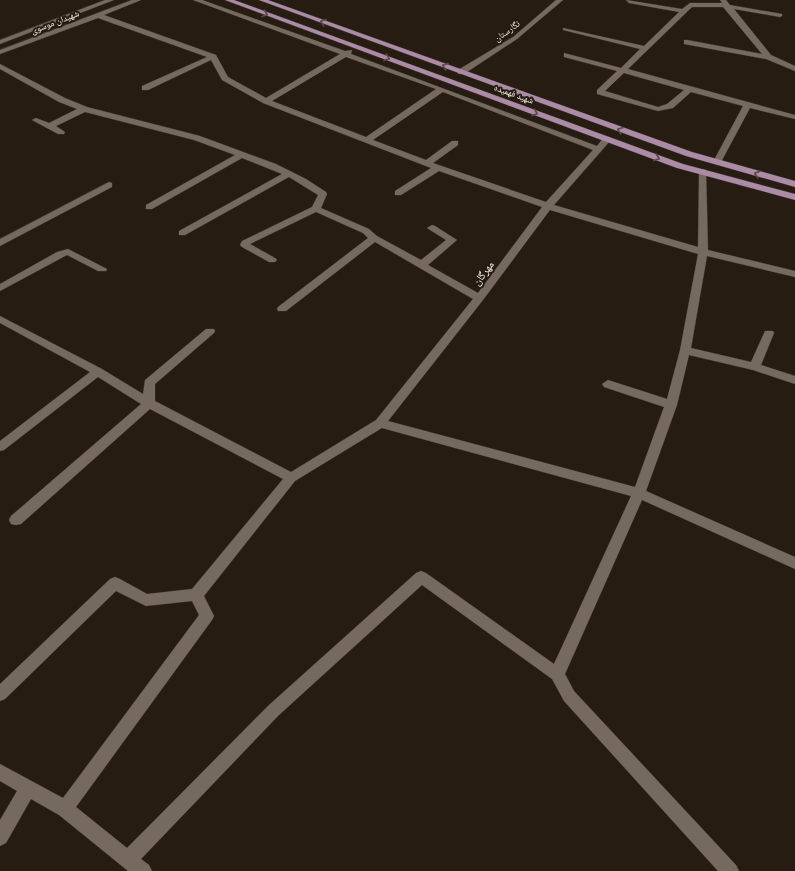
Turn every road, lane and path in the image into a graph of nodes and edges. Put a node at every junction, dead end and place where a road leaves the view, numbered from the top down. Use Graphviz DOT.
graph roads {
  1 [pos="111,0"];
  2 [pos="138,0"];
  3 [pos="196,0"];
  4 [pos="228,0"];
  5 [pos="262,0"];
  6 [pos="560,0"];
  7 [pos="629,1"];
  8 [pos="725,3"];
  9 [pos="683,11"];
  10 [pos="98,15"];
  11 [pos="780,15"];
  12 [pos="565,29"];
  13 [pos="0,42"];
  14 [pos="687,42"];
  15 [pos="356,47"];
  16 [pos="645,48"];
  17 [pos="0,52"];
  18 [pos="345,54"];
  19 [pos="567,54"];
  20 [pos="213,57"];
  21 [pos="768,57"];
  22 [pos="0,66"];
  23 [pos="795,69"];
  24 [pos="622,70"];
  25 [pos="462,72"];
  26 [pos="499,86"];
  27 [pos="145,88"];
  28 [pos="689,89"];
  29 [pos="442,90"];
  30 [pos="486,94"];
  31 [pos="529,96"];
  32 [pos="266,101"];
  33 [pos="748,105"];
  34 [pos="516,106"];
  35 [pos="795,108"];
  36 [pos="84,109"];
  37 [pos="792,117"];
  38 [pos="36,120"];
  39 [pos="50,126"];
  40 [pos="61,132"];
  41 [pos="607,139"];
  42 [pos="367,140"];
  43 [pos="455,143"];
  44 [pos="598,149"];
  45 [pos="241,155"];
  46 [pos="717,162"];
  47 [pos="427,164"];
  48 [pos="438,168"];
  49 [pos="703,172"];
  50 [pos="288,174"];
  51 [pos="795,184"];
  52 [pos="109,185"];
  53 [pos="398,193"];
  54 [pos="795,197"];
  55 [pos="548,206"];
  56 [pos="149,207"];
  57 [pos="316,209"];
  58 [pos="432,228"];
  59 [pos="182,233"];
  60 [pos="374,238"];
  61 [pos="0,243"];
  62 [pos="703,252"];
  63 [pos="272,260"];
  64 [pos="421,265"];
  65 [pos="102,270"];
  66 [pos="795,274"];
  67 [pos="0,288"];
  68 [pos="479,298"];
  69 [pos="282,309"];
  70 [pos="0,319"];
  71 [pos="210,331"];
  72 [pos="769,333"];
  73 [pos="686,350"];
  74 [pos="755,367"];
  75 [pos="98,372"];
  76 [pos="795,380"];
  77 [pos="608,384"];
  78 [pos="149,403"];
  79 [pos="671,405"];
  80 [pos="380,423"];
  81 [pos="0,447"];
  82 [pos="291,478"];
  83 [pos="639,493"];
  84 [pos="16,520"];
  85 [pos="795,563"];
  86 [pos="196,595"];
  87 [pos="557,674"];
  88 [pos="0,694"];
  89 [pos="0,772"];
  90 [pos="28,787"];
  91 [pos="65,809"];
  92 [pos="0,837"];
  93 [pos="128,860"];
  94 [pos="143,871"];
  95 [pos="730,871"];
  1 -- 13 [label="street, شهیدان موسوی"];
  2 -- 10 [label="street, شهیدان موسوی"];
  3 -- 18 [label="street"];
  4 -- 15 [label="main road, شهید فهمیده, one-way"];
  25 -- 5 [label="main road, شهید فهمیده, one-way"];
  6 -- 25 [label="street, نگارستان"];
  7 -- 9 [label="street"];
  8 -- 9 [label="street"];
  8 -- 11 [label="street"];
  8 -- 21 [label="street"];
  9 -- 16 [label="street"];
  10 -- 17 [label="street, شهیدان موسوی"];
  10 -- 20 [label="street"];
  12 -- 16 [label="street"];
  14 -- 21 [label="street"];
  15 -- 18 [label="street"];
  15 -- 30 [label="main road, شهید فهمیده, one-way"];
  16 -- 24 [label="street"];
  18 -- 29 [label="street"];
  18 -- 32 [label="street"];
  19 -- 24 [label="street"];
  20 -- 27 [label="street"];
  20 -- 32 [label="street"];
  21 -- 23 [label="street"];
  22 -- 36 [label="street"];
  24 -- 28 [label="street"];
  24 -- 28 [label="street"];
  25 -- 26 [label="main road, شهید فهمیده"];
  26 -- 30 [label="main road"];
  26 -- 31 [label="main road, شهید فهمیده"];
  28 -- 33 [label="street"];
  29 -- 42 [label="street"];
  29 -- 44 [label="street"];
  30 -- 34 [label="main road, شهید فهمیده"];
  31 -- 34 [label="main road"];
  46 -- 31 [label="main road, شهید فهمیده, one-way"];
  32 -- 42 [label="street"];
  33 -- 37 [label="street"];
  33 -- 46 [label="street"];
  34 -- 41 [label="main road, شهید فهمیده, one-way"];
  35 -- 37 [label="street"];
  36 -- 39 [label="street"];
  36 -- 45 [label="street"];
  38 -- 39 [label="street"];
  39 -- 40 [label="street"];
  41 -- 44 [label="street, مهرگان"];
  41 -- 49 [label="main road, شهید فهمیده, one-way"];
  42 -- 47 [label="street"];
  43 -- 47 [label="street"];
  44 -- 55 [label="street, مهرگان"];
  45 -- 50 [label="street"];
  45 -- 56 [label="street"];
  51 -- 46 [label="main road, شهید فهمیده, one-way"];
  47 -- 48 [label="street"];
  48 -- 53 [label="street"];
  48 -- 55 [label="street"];
  49 -- 54 [label="main road, شهید فهمیده"];
  49 -- 62 [label="street"];
  50 -- 57 [label="street"];
  50 -- 59 [label="street"];
  52 -- 61 [label="street"];
  55 -- 62 [label="street"];
  55 -- 68 [label="street, مهرگان"];
  57 -- 60 [label="street"];
  57 -- 63 [label="street"];
  58 -- 64 [label="street"];
  60 -- 64 [label="street"];
  60 -- 69 [label="street"];
  62 -- 66 [label="street"];
  62 -- 73 [label="street"];
  64 -- 68 [label="street"];
  65 -- 67 [label="street"];
  68 -- 80 [label="street, مهرگان"];
  70 -- 75 [label="street"];
  71 -- 78 [label="street"];
  72 -- 74 [label="street"];
  73 -- 74 [label="street"];
  73 -- 79 [label="street"];
  74 -- 76 [label="street"];
  75 -- 78 [label="street"];
  75 -- 81 [label="street"];
  77 -- 79 [label="street"];
  78 -- 82 [label="street"];
  78 -- 84 [label="street"];
  79 -- 83 [label="street"];
  80 -- 82 [label="street, مهرگان"];
  80 -- 83 [label="street"];
  82 -- 86 [label="street, مهرگان"];
  83 -- 85 [label="street"];
  83 -- 87 [label="street"];
  86 -- 88 [label="street"];
  86 -- 91 [label="street"];
  87 -- 93 [label="street"];
  87 -- 95 [label="street"];
  89 -- 90 [label="street"];
  90 -- 91 [label="street"];
  90 -- 92 [label="street"];
  91 -- 93 [label="street"];
  93 -- 94 [label="street"];
}
